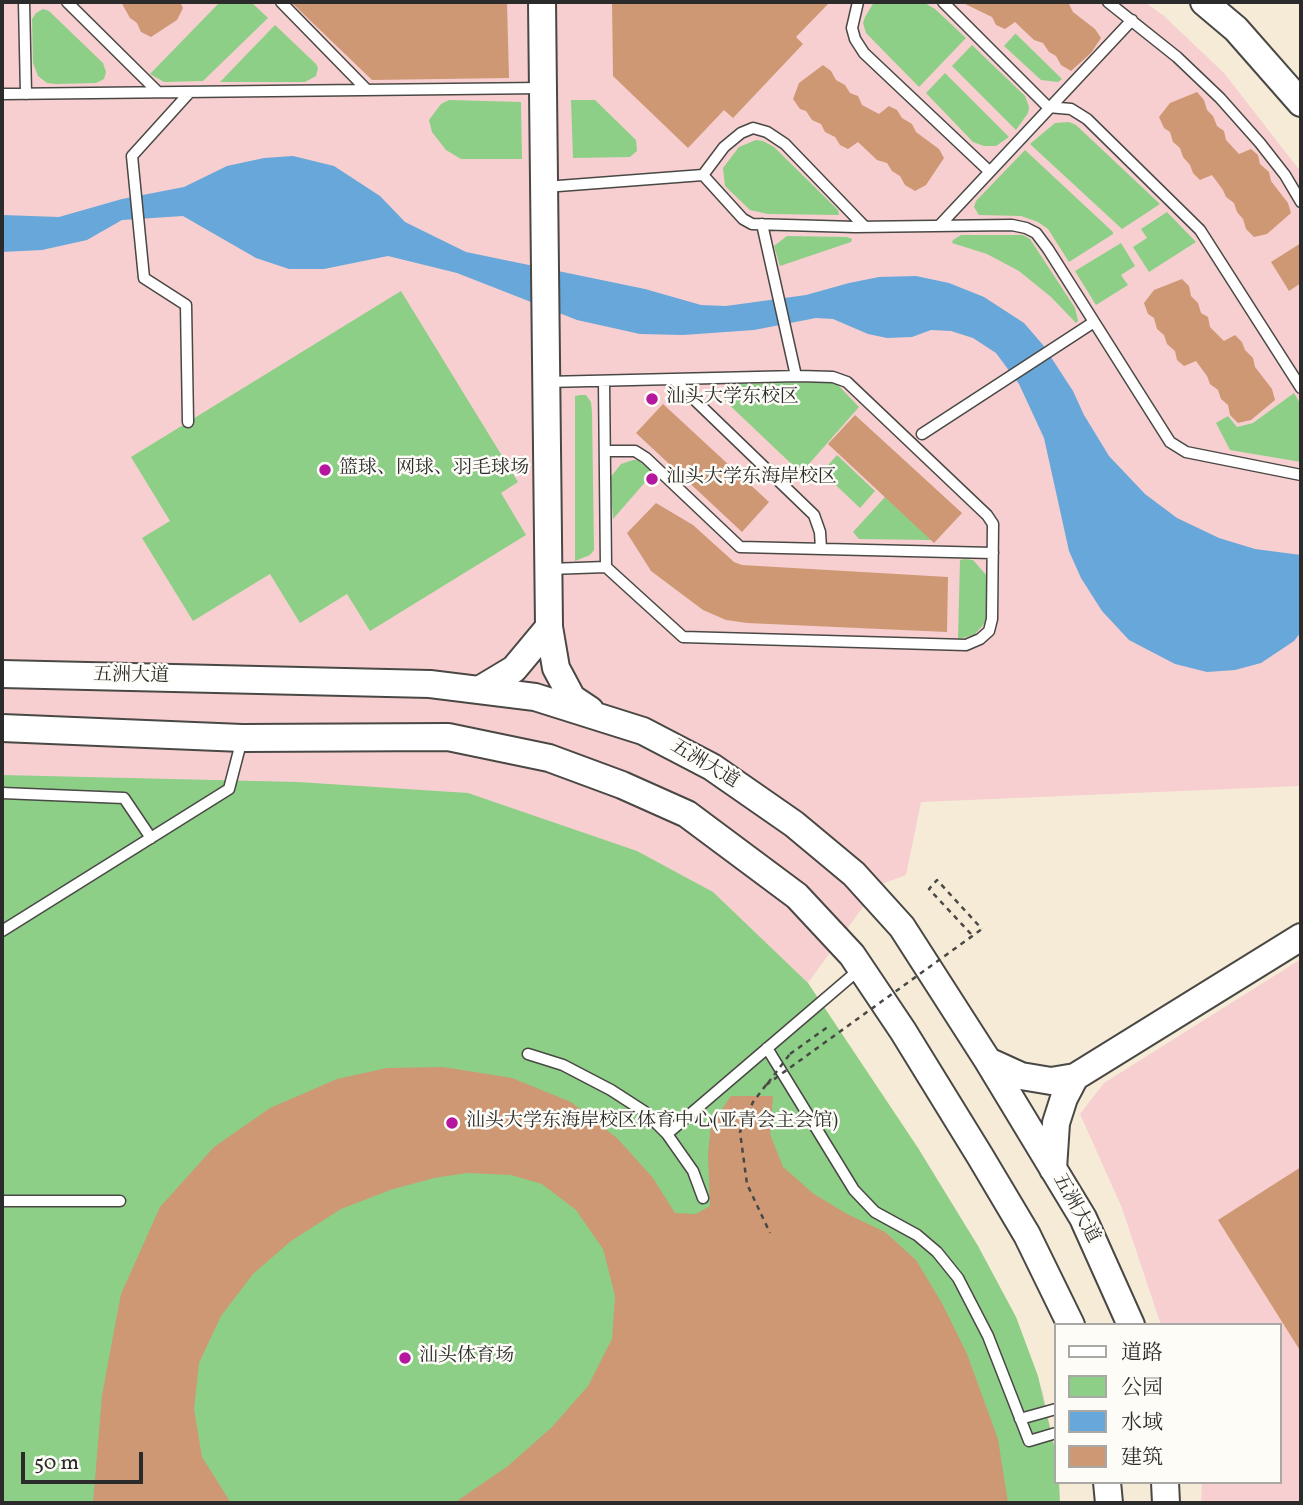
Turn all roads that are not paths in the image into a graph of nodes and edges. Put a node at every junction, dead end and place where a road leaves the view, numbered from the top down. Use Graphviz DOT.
graph roads {
  1 [pos="24,2"];
  2 [pos="67,2"];
  3 [pos="281,2"];
  4 [pos="542,2"];
  5 [pos="859,2"];
  6 [pos="943,2"];
  7 [pos="1108,2"];
  8 [pos="1204,2"];
  9 [pos="1132,19"];
  10 [pos="543,88"];
  11 [pos="367,90"];
  12 [pos="158,92"];
  13 [pos="190,92"];
  14 [pos="2,94"];
  15 [pos="26,94"];
  16 [pos="1301,103"];
  17 [pos="1048,107"];
  18 [pos="989,171"];
  19 [pos="703,175"];
  20 [pos="544,187"];
  21 [pos="1301,202"];
  22 [pos="762,224"];
  23 [pos="939,226"];
  24 [pos="865,227"];
  25 [pos="1094,323"];
  26 [pos="796,376"];
  27 [pos="673,379"];
  28 [pos="604,381"];
  29 [pos="546,382"];
  30 [pos="1301,388"];
  31 [pos="188,422"];
  32 [pos="922,434"];
  33 [pos="605,451"];
  34 [pos="1301,475"];
  35 [pos="821,549"];
  36 [pos="993,553"];
  37 [pos="606,567"];
  38 [pos="548,569"];
  39 [pos="549,627"];
  40 [pos="2,674"];
  41 [pos="479,690"];
  42 [pos="603,718"];
  43 [pos="2,729"];
  44 [pos="242,738"];
  45 [pos="2,793"];
  46 [pos="150,838"];
  47 [pos="2,931"];
  48 [pos="1301,937"];
  49 [pos="861,968"];
  50 [pos="767,1048"];
  51 [pos="528,1054"];
  52 [pos="988,1061"];
  53 [pos="1075,1077"];
  54 [pos="667,1134"];
  55 [pos="1053,1169"];
  56 [pos="703,1198"];
  57 [pos="2,1201"];
  58 [pos="120,1201"];
  59 [pos="1070,1323"];
  60 [pos="1130,1323"];
  61 [pos="1054,1410"];
  62 [pos="1020,1419"];
  63 [pos="1054,1434"];
  64 [pos="1107,1484"];
  65 [pos="1165,1484"];
  66 [pos="1109,1503"];
  67 [pos="1166,1503"];
  1 -- 15 [label="lane"];
  2 -- 12 [label="lane"];
  3 -- 11 [label="lane"];
  4 -- 10 [label="main road"];
  5 -- 18 [label="lane"];
  6 -- 17 [label="lane"];
  7 -- 9 [label="lane"];
  8 -- 16 [label="main road"];
  9 -- 17 [label="lane"];
  9 -- 21 [label="lane"];
  10 -- 11 [label="lane"];
  10 -- 20 [label="main road"];
  11 -- 13 [label="lane"];
  12 -- 13 [label="lane"];
  12 -- 15 [label="lane"];
  13 -- 31 [label="lane"];
  14 -- 15 [label="lane"];
  17 -- 18 [label="lane"];
  17 -- 30 [label="lane"];
  18 -- 23 [label="lane"];
  19 -- 20 [label="lane"];
  19 -- 22 [label="lane"];
  19 -- 24 [label="lane"];
  20 -- 29 [label="main road"];
  22 -- 24 [label="lane"];
  22 -- 26 [label="lane"];
  23 -- 24 [label="lane"];
  23 -- 25 [label="lane"];
  25 -- 32 [label="lane"];
  25 -- 34 [label="lane"];
  26 -- 27 [label="lane"];
  26 -- 36 [label="lane"];
  27 -- 28 [label="lane"];
  27 -- 35 [label="lane"];
  28 -- 29 [label="lane"];
  28 -- 33 [label="lane"];
  29 -- 38 [label="main road"];
  33 -- 35 [label="lane"];
  33 -- 37 [label="lane"];
  35 -- 36 [label="lane"];
  36 -- 37 [label="lane"];
  37 -- 38 [label="lane"];
  38 -- 39 [label="main road"];
  39 -- 41 [label="main road"];
  39 -- 42 [label="main road"];
  40 -- 41 [label="main road, 五洲大道"];
  41 -- 42 [label="main road, 五洲大道"];
  42 -- 52 [label="main road, 五洲大道"];
  43 -- 44 [label="main road"];
  44 -- 46 [label="lane"];
  44 -- 49 [label="main road"];
  45 -- 46 [label="lane"];
  46 -- 47 [label="lane"];
  48 -- 53 [label="main road"];
  49 -- 50 [label="lane"];
  49 -- 59 [label="main road"];
  50 -- 54 [label="lane"];
  50 -- 62 [label="lane"];
  51 -- 54 [label="lane"];
  52 -- 53 [label="main road"];
  52 -- 55 [label="main road, 五洲大道"];
  53 -- 55 [label="main road"];
  54 -- 56 [label="lane"];
  55 -- 60 [label="main road, 五洲大道"];
  57 -- 58 [label="lane"];
  61 -- 62 [label="lane"];
  62 -- 63 [label="lane"];
  64 -- 66 [label="main road"];
  65 -- 67 [label="main road"];
}
